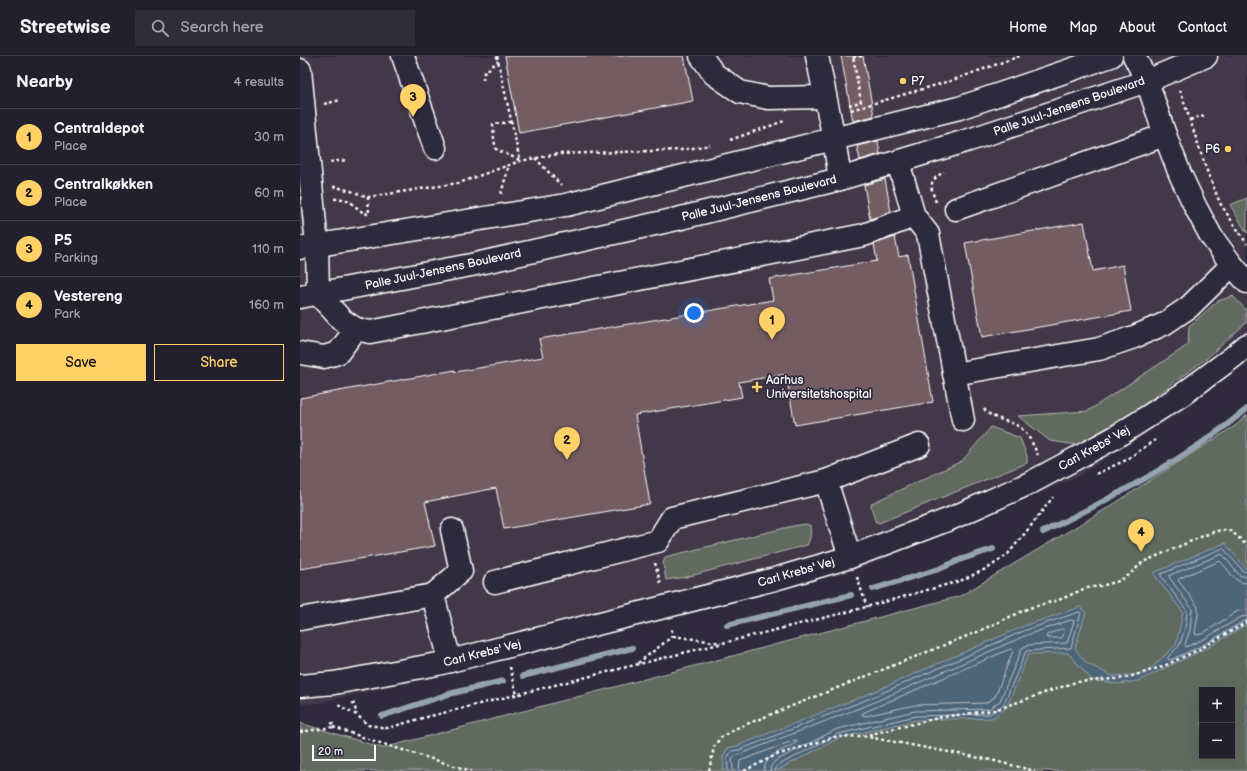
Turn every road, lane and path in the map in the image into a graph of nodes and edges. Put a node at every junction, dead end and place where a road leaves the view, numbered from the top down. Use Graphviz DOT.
graph roads {
  1 [pos="403,56"];
  2 [pos="497,56"];
  3 [pos="701,56"];
  4 [pos="817,56"];
  5 [pos="863,56"];
  6 [pos="1020,56"];
  7 [pos="1111,56"];
  8 [pos="1134,56"];
  9 [pos="1206,56"];
  10 [pos="853,57"];
  11 [pos="498,60"];
  12 [pos="300,70"];
  13 [pos="1171,71"];
  14 [pos="483,80"];
  15 [pos="950,81"];
  16 [pos="1147,81"];
  17 [pos="827,108"];
  18 [pos="959,108"];
  19 [pos="1207,118"];
  20 [pos="787,120"];
  21 [pos="1190,120"];
  22 [pos="512,122"];
  23 [pos="1165,135"];
  24 [pos="834,139"];
  25 [pos="730,140"];
  26 [pos="716,144"];
  27 [pos="435,148"];
  28 [pos="534,158"];
  29 [pos="520,161"];
  30 [pos="898,162"];
  31 [pos="509,165"];
  32 [pos="944,172"];
  33 [pos="840,179"];
  34 [pos="556,188"];
  35 [pos="507,193"];
  36 [pos="313,196"];
  37 [pos="946,207"];
  38 [pos="376,215"];
  39 [pos="914,216"];
  40 [pos="1247,244"];
  41 [pos="309,247"];
  42 [pos="1232,265"];
  43 [pos="1247,282"];
  44 [pos="309,295"];
  45 [pos="356,329"];
  46 [pos="1247,345"];
  47 [pos="300,353"];
  48 [pos="954,374"];
  49 [pos="983,407"];
  50 [pos="963,420"];
  51 [pos="1158,438"];
  52 [pos="919,445"];
  53 [pos="1046,474"];
  54 [pos="1094,476"];
  55 [pos="826,481"];
  56 [pos="452,530"];
  57 [pos="1247,546"];
  58 [pos="850,557"];
  59 [pos="495,582"];
  60 [pos="433,595"];
  61 [pos="867,607"];
  62 [pos="300,619"];
  63 [pos="1247,622"];
  64 [pos="673,636"];
  65 [pos="724,643"];
  66 [pos="505,647"];
  67 [pos="450,661"];
  68 [pos="300,686"];
  69 [pos="517,695"];
  70 [pos="357,715"];
  71 [pos="332,722"];
  72 [pos="333,727"];
  73 [pos="300,732"];
  74 [pos="863,736"];
  75 [pos="471,771"];
  76 [pos="709,771"];
  77 [pos="744,771"];
  78 [pos="1035,771"];
  1 -- 27 [label="street"];
  2 -- 11 [label="path"];
  3 -- 17 [label="street"];
  4 -- 17 [label="street"];
  5 -- 10 [label="path"];
  6 -- 15 [label="path"];
  7 -- 18 [label="street"];
  8 -- 16 [label="street"];
  9 -- 13 [label="street, Palle Juul-Jensens Boulevard"];
  10 -- 17 [label="path"];
  11 -- 14 [label="path"];
  11 -- 22 [label="path"];
  12 -- 36 [label="street"];
  13 -- 16 [label="street, Palle Juul-Jensens Boulevard"];
  13 -- 21 [label="path"];
  15 -- 17 [label="path"];
  15 -- 18 [label="path"];
  16 -- 23 [label="street"];
  16 -- 30 [label="street, Palle Juul-Jensens Boulevard"];
  17 -- 24 [label="street"];
  18 -- 24 [label="street"];
  19 -- 21 [label="path"];
  20 -- 25 [label="path"];
  21 -- 40 [label="path"];
  22 -- 29 [label="path"];
  22 -- 29 [label="path"];
  23 -- 37 [label="street"];
  23 -- 42 [label="street"];
  24 -- 33 [label="street"];
  24 -- 41 [label="street"];
  26 -- 28 [label="path"];
  28 -- 29 [label="path"];
  28 -- 34 [label="path"];
  29 -- 31 [label="path"];
  30 -- 33 [label="street, Palle Juul-Jensens Boulevard"];
  30 -- 39 [label="street"];
  31 -- 35 [label="path"];
  31 -- 36 [label="path"];
  32 -- 37 [label="path"];
  33 -- 44 [label="street, Palle Juul-Jensens Boulevard"];
  36 -- 38 [label="path"];
  36 -- 41 [label="street"];
  39 -- 45 [label="street"];
  39 -- 48 [label="street"];
  41 -- 44 [label="street"];
  42 -- 43 [label="street"];
  42 -- 48 [label="street"];
  44 -- 45 [label="street"];
  45 -- 47 [label="street"];
  46 -- 53 [label="street, Carl Krebs' Vej"];
  48 -- 50 [label="street"];
  49 -- 53 [label="path"];
  51 -- 54 [label="path"];
  52 -- 55 [label="street"];
  53 -- 58 [label="street, Carl Krebs' Vej"];
  53 -- 61 [label="path"];
  55 -- 58 [label="street"];
  55 -- 59 [label="street"];
  56 -- 60 [label="street"];
  57 -- 76 [label="path"];
  58 -- 61 [label="path"];
  58 -- 66 [label="street, Carl Krebs' Vej"];
  60 -- 62 [label="street"];
  60 -- 67 [label="street"];
  61 -- 65 [label="path"];
  63 -- 74 [label="path"];
  64 -- 65 [label="path"];
  65 -- 69 [label="path"];
  66 -- 67 [label="street, Carl Krebs' Vej"];
  66 -- 69 [label="path"];
  67 -- 68 [label="street, Carl Krebs' Vej"];
  69 -- 70 [label="path"];
  71 -- 72 [label="path"];
  72 -- 73 [label="path"];
  72 -- 75 [label="path"];
  74 -- 77 [label="path"];
  74 -- 78 [label="path"];
}
